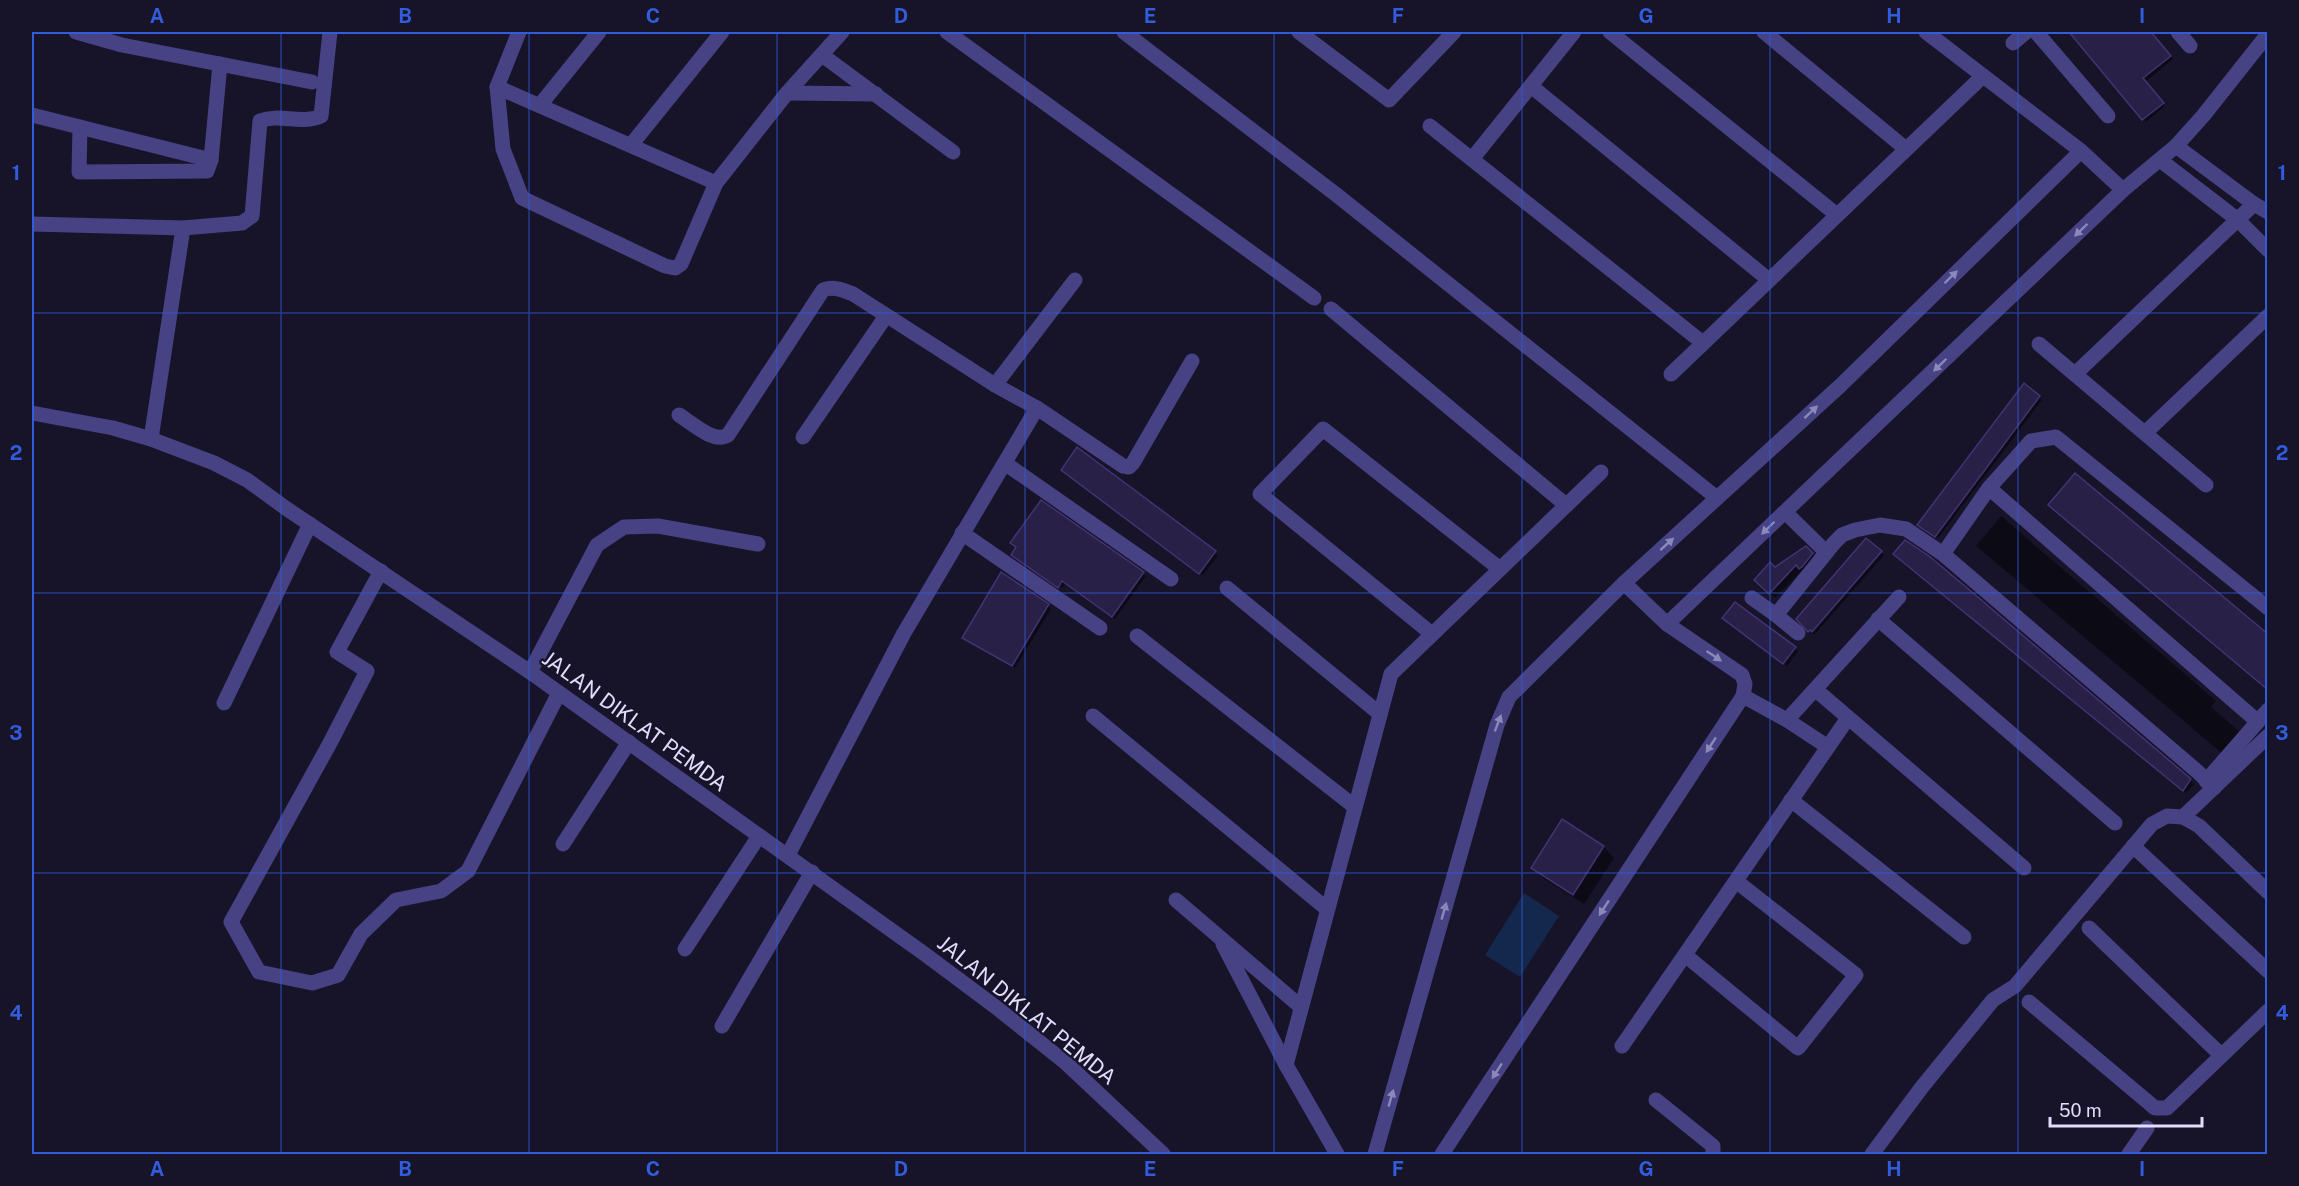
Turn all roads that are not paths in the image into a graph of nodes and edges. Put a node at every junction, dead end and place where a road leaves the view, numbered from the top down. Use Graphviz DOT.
graph roads {
  1 [pos="76,32"];
  2 [pos="330,32"];
  3 [pos="519,32"];
  4 [pos="599,32"];
  5 [pos="722,32"];
  6 [pos="842,32"];
  7 [pos="947,32"];
  8 [pos="1124,32"];
  9 [pos="1299,32"];
  10 [pos="1454,32"];
  11 [pos="1574,32"];
  12 [pos="1610,32"];
  13 [pos="1764,32"];
  14 [pos="1926,32"];
  15 [pos="2026,32"];
  16 [pos="2036,32"];
  17 [pos="2178,32"];
  18 [pos="2268,34"];
  19 [pos="123,38"];
  20 [pos="2013,43"];
  21 [pos="2190,46"];
  22 [pos="822,55"];
  23 [pos="220,64"];
  24 [pos="1983,76"];
  25 [pos="312,82"];
  26 [pos="1531,86"];
  27 [pos="497,87"];
  28 [pos="787,93"];
  29 [pos="876,94"];
  30 [pos="540,105"];
  31 [pos="32,115"];
  32 [pos="2108,116"];
  33 [pos="1430,126"];
  34 [pos="80,127"];
  35 [pos="631,145"];
  36 [pos="2176,146"];
  37 [pos="1906,149"];
  38 [pos="952,152"];
  39 [pos="2085,155"];
  40 [pos="1472,159"];
  41 [pos="211,160"];
  42 [pos="2160,160"];
  43 [pos="716,183"];
  44 [pos="2119,186"];
  45 [pos="2261,208"];
  46 [pos="1837,215"];
  47 [pos="2238,220"];
  48 [pos="32,224"];
  49 [pos="183,228"];
  50 [pos="2268,250"];
  51 [pos="1075,280"];
  52 [pos="1769,280"];
  53 [pos="1314,298"];
  54 [pos="1331,309"];
  55 [pos="886,316"];
  56 [pos="2268,316"];
  57 [pos="1703,343"];
  58 [pos="2039,344"];
  59 [pos="1192,361"];
  60 [pos="1671,374"];
  61 [pos="2075,374"];
  62 [pos="995,385"];
  63 [pos="1037,408"];
  64 [pos="32,413"];
  65 [pos="679,416"];
  66 [pos="2145,433"];
  67 [pos="803,437"];
  68 [pos="151,439"];
  69 [pos="1006,464"];
  70 [pos="1601,472"];
  71 [pos="2206,485"];
  72 [pos="1989,488"];
  73 [pos="1717,498"];
  74 [pos="1566,505"];
  75 [pos="1785,512"];
  76 [pos="310,524"];
  77 [pos="962,533"];
  78 [pos="758,544"];
  79 [pos="1826,552"];
  80 [pos="1943,554"];
  81 [pos="1500,568"];
  82 [pos="381,571"];
  83 [pos="1171,579"];
  84 [pos="1629,587"];
  85 [pos="1227,588"];
  86 [pos="1899,597"];
  87 [pos="1752,598"];
  88 [pos="2268,608"];
  89 [pos="1776,615"];
  90 [pos="1878,619"];
  91 [pos="1663,621"];
  92 [pos="1100,628"];
  93 [pos="1798,633"];
  94 [pos="1432,634"];
  95 [pos="1137,636"];
  96 [pos="530,672"];
  97 [pos="1816,690"];
  98 [pos="559,693"];
  99 [pos="1743,696"];
  100 [pos="224,703"];
  101 [pos="1380,714"];
  102 [pos="1093,716"];
  103 [pos="2262,716"];
  104 [pos="1848,718"];
  105 [pos="1787,720"];
  106 [pos="2268,736"];
  107 [pos="629,742"];
  108 [pos="1828,747"];
  109 [pos="2210,784"];
  110 [pos="1791,800"];
  111 [pos="1355,807"];
  112 [pos="2183,817"];
  113 [pos="2115,823"];
  114 [pos="759,836"];
  115 [pos="563,844"];
  116 [pos="2133,846"];
  117 [pos="788,855"];
  118 [pos="2024,868"];
  119 [pos="812,872"];
  120 [pos="1736,881"];
  121 [pos="2268,892"];
  122 [pos="1176,900"];
  123 [pos="1328,909"];
  124 [pos="2089,928"];
  125 [pos="1219,936"];
  126 [pos="1964,937"];
  127 [pos="685,949"];
  128 [pos="1685,955"];
  129 [pos="2268,971"];
  130 [pos="2029,1002"];
  131 [pos="1301,1007"];
  132 [pos="2268,1011"];
  133 [pos="722,1026"];
  134 [pos="1622,1046"];
  135 [pos="2221,1055"];
  136 [pos="1286,1065"];
  137 [pos="1656,1100"];
  138 [pos="2147,1128"];
  139 [pos="1875,1153"];
  140 [pos="1163,1155"];
  141 [pos="1337,1155"];
  142 [pos="1375,1155"];
  143 [pos="1442,1155"];
  144 [pos="1713,1155"];
  145 [pos="2129,1155"];
  1 -- 19 [label="street"];
  2 -- 49 [label="street"];
  3 -- 27 [label="street"];
  4 -- 30 [label="street"];
  5 -- 35 [label="street"];
  6 -- 22 [label="street"];
  7 -- 53 [label="street"];
  8 -- 73 [label="street"];
  9 -- 10 [label="street"];
  11 -- 26 [label="street"];
  12 -- 46 [label="street"];
  13 -- 37 [label="street"];
  14 -- 24 [label="street"];
  15 -- 20 [label="street"];
  16 -- 32 [label="street"];
  17 -- 21 [label="street"];
  18 -- 36 [label="street"];
  19 -- 23 [label="street"];
  22 -- 28 [label="street"];
  22 -- 29 [label="street"];
  23 -- 25 [label="street"];
  23 -- 41 [label="street"];
  24 -- 37 [label="street"];
  24 -- 39 [label="street"];
  26 -- 40 [label="street"];
  26 -- 52 [label="street"];
  27 -- 30 [label="street"];
  27 -- 43 [label="street"];
  28 -- 29 [label="street"];
  28 -- 43 [label="street"];
  29 -- 38 [label="street"];
  30 -- 35 [label="street"];
  31 -- 34 [label="street"];
  33 -- 40 [label="street"];
  34 -- 41 [label="street"];
  34 -- 41 [label="street"];
  35 -- 43 [label="street"];
  36 -- 42 [label="street"];
  36 -- 45 [label="street"];
  37 -- 46 [label="street"];
  39 -- 44 [label="street"];
  73 -- 39 [label="street, one-way"];
  40 -- 57 [label="street"];
  42 -- 44 [label="street"];
  42 -- 47 [label="street"];
  44 -- 75 [label="street, one-way"];
  45 -- 47 [label="street"];
  46 -- 52 [label="street"];
  47 -- 50 [label="street"];
  47 -- 61 [label="street"];
  48 -- 49 [label="street"];
  49 -- 68 [label="street"];
  51 -- 62 [label="street"];
  52 -- 57 [label="street"];
  54 -- 74 [label="street"];
  55 -- 62 [label="street"];
  55 -- 65 [label="street"];
  55 -- 67 [label="street"];
  56 -- 66 [label="street"];
  57 -- 60 [label="street"];
  58 -- 61 [label="street"];
  59 -- 63 [label="street"];
  61 -- 66 [label="street"];
  62 -- 63 [label="street"];
  63 -- 69 [label="street"];
  64 -- 68 [label="street, JALAN DIKLAT PEMDA"];
  66 -- 71 [label="street"];
  68 -- 76 [label="street, JALAN DIKLAT PEMDA"];
  69 -- 77 [label="street"];
  69 -- 83 [label="street"];
  70 -- 74 [label="street"];
  72 -- 80 [label="street"];
  72 -- 88 [label="street"];
  72 -- 103 [label="street"];
  84 -- 73 [label="street, one-way"];
  74 -- 81 [label="street"];
  75 -- 79 [label="street"];
  75 -- 91 [label="street, one-way"];
  76 -- 82 [label="street, JALAN DIKLAT PEMDA"];
  76 -- 100 [label="street"];
  77 -- 92 [label="street"];
  77 -- 117 [label="street"];
  78 -- 96 [label="street"];
  79 -- 80 [label="street"];
  79 -- 89 [label="street"];
  80 -- 109 [label="street"];
  81 -- 94 [label="street"];
  81 -- 94 [label="street"];
  82 -- 96 [label="street, JALAN DIKLAT PEMDA"];
  82 -- 98 [label="street"];
  84 -- 91 [label="street"];
  142 -- 84 [label="street, one-way"];
  85 -- 101 [label="street"];
  86 -- 90 [label="street"];
  87 -- 89 [label="street"];
  89 -- 93 [label="street"];
  90 -- 97 [label="street"];
  90 -- 113 [label="street"];
  91 -- 99 [label="street, one-way"];
  94 -- 101 [label="street"];
  95 -- 111 [label="street"];
  96 -- 98 [label="street, JALAN DIKLAT PEMDA"];
  97 -- 104 [label="street"];
  97 -- 105 [label="street"];
  98 -- 107 [label="street, JALAN DIKLAT PEMDA"];
  99 -- 105 [label="street"];
  99 -- 143 [label="street, one-way"];
  101 -- 111 [label="street"];
  102 -- 123 [label="street"];
  103 -- 109 [label="street"];
  104 -- 108 [label="street"];
  104 -- 118 [label="street"];
  105 -- 108 [label="street"];
  106 -- 109 [label="street"];
  107 -- 114 [label="street, JALAN DIKLAT PEMDA"];
  107 -- 115 [label="street"];
  108 -- 110 [label="street"];
  109 -- 112 [label="street"];
  110 -- 120 [label="street"];
  110 -- 126 [label="street"];
  111 -- 123 [label="street"];
  112 -- 116 [label="street"];
  112 -- 121 [label="street"];
  114 -- 117 [label="street, JALAN DIKLAT PEMDA"];
  114 -- 127 [label="street"];
  116 -- 129 [label="street"];
  116 -- 139 [label="street"];
  117 -- 119 [label="street, JALAN DIKLAT PEMDA"];
  119 -- 133 [label="street"];
  119 -- 140 [label="street, JALAN DIKLAT PEMDA"];
  120 -- 128 [label="street"];
  120 -- 128 [label="street"];
  122 -- 125 [label="street"];
  123 -- 131 [label="street"];
  124 -- 135 [label="street"];
  125 -- 131 [label="street"];
  125 -- 136 [label="street"];
  128 -- 134 [label="street"];
  130 -- 135 [label="street"];
  131 -- 136 [label="street"];
  132 -- 135 [label="street"];
  136 -- 141 [label="street"];
  137 -- 144 [label="street"];
  138 -- 145 [label="street"];
}
